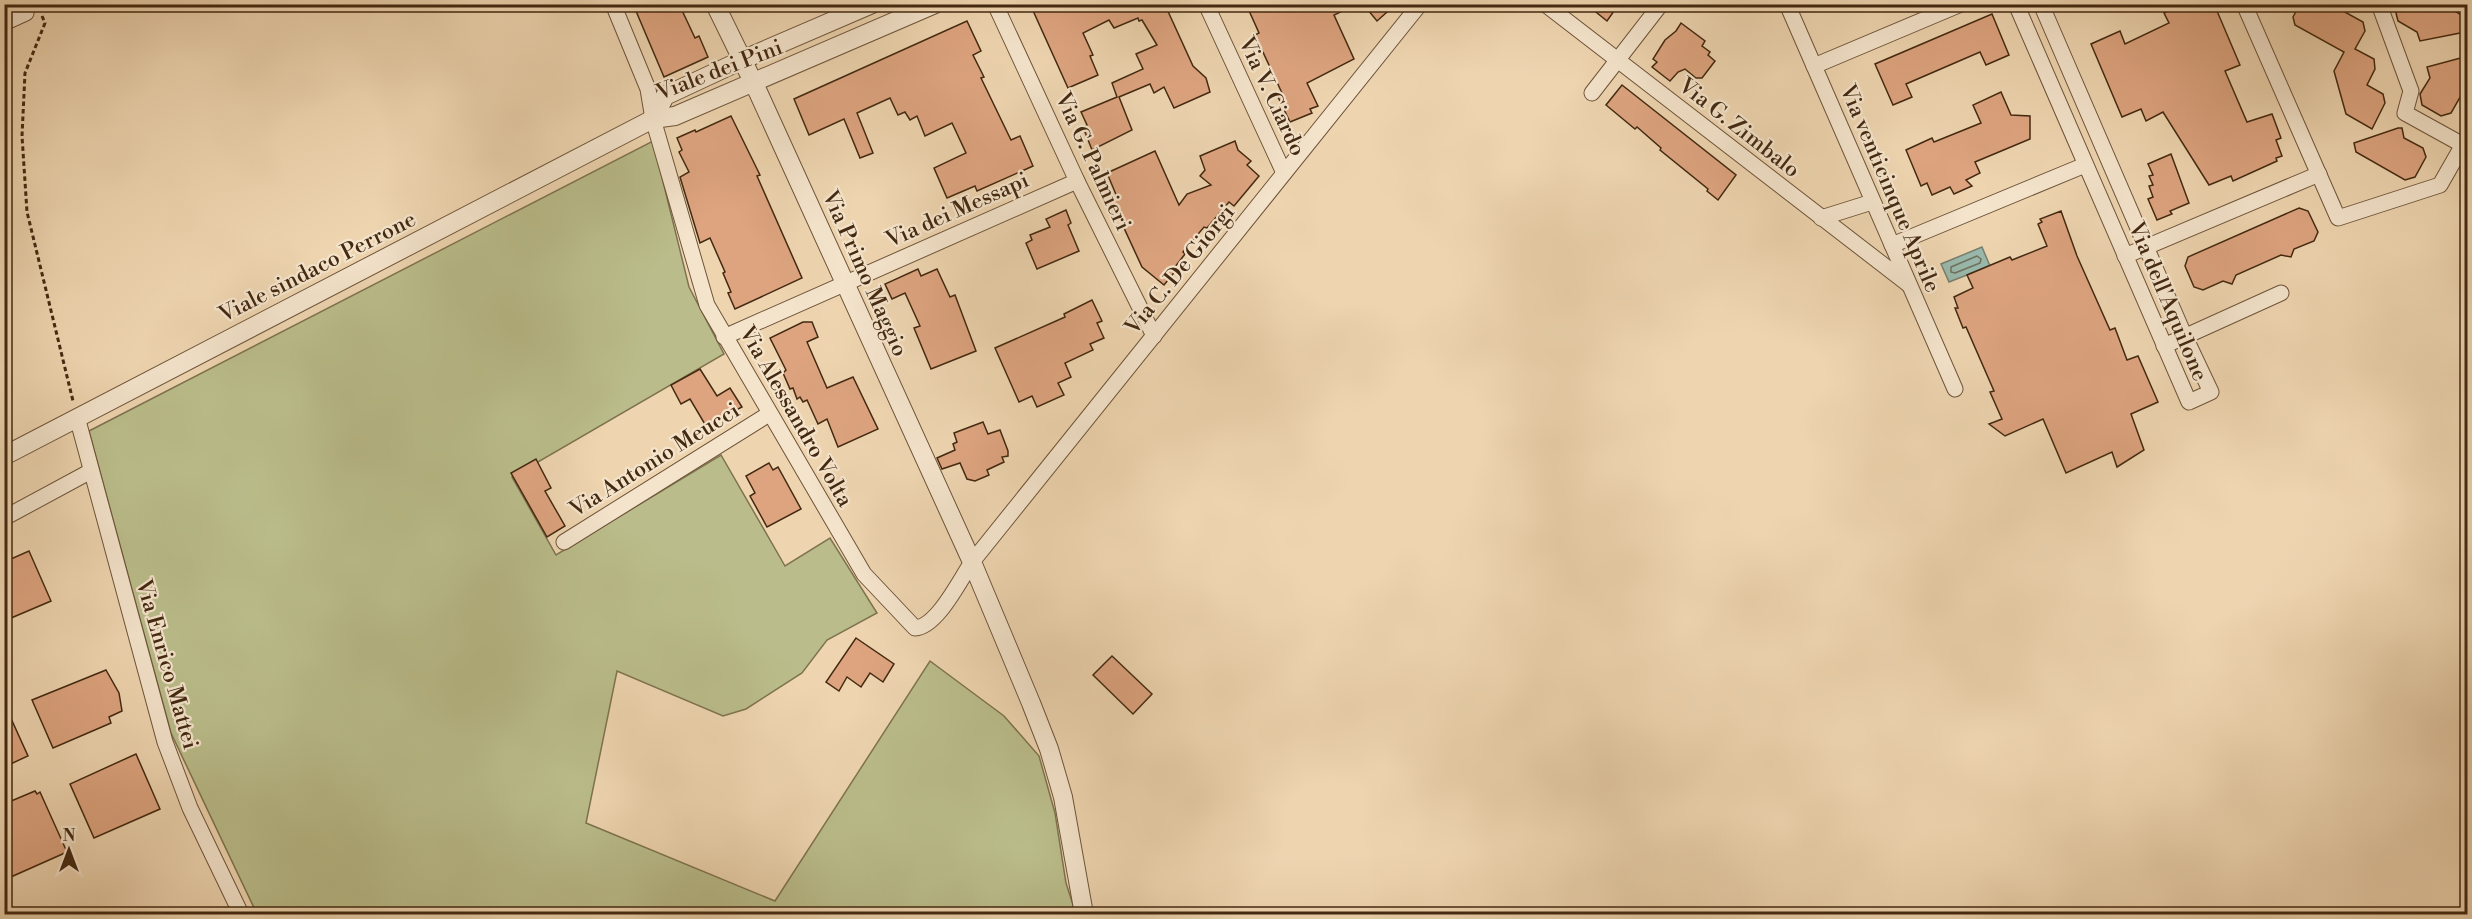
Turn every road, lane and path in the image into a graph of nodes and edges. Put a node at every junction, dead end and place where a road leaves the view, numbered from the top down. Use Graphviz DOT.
graph roads {
  1 [pos="613,4"];
  2 [pos="715,4"];
  3 [pos="872,4"];
  4 [pos="935,4"];
  5 [pos="995,4"];
  6 [pos="1206,4"];
  7 [pos="1420,4"];
  8 [pos="1545,4"];
  9 [pos="1661,4"];
  10 [pos="1787,4"];
  11 [pos="1961,4"];
  12 [pos="2016,4"];
  13 [pos="2041,4"];
  14 [pos="2244,4"];
  15 [pos="2379,4"];
  16 [pos="26,13"];
  17 [pos="4,23"];
  18 [pos="742,60"];
  19 [pos="1617,60"];
  20 [pos="1814,66"];
  21 [pos="753,84"];
  22 [pos="1592,93"];
  23 [pos="653,119"];
  24 [pos="2465,140"];
  25 [pos="2085,165"];
  26 [pos="1284,174"];
  27 [pos="2319,174"];
  28 [pos="1077,181"];
  29 [pos="1872,202"];
  30 [pos="1821,218"];
  31 [pos="1892,245"];
  32 [pos="2146,247"];
  33 [pos="2125,256"];
  34 [pos="844,284"];
  35 [pos="1908,284"];
  36 [pos="2281,293"];
  37 [pos="1154,336"];
  38 [pos="724,337"];
  39 [pos="2185,337"];
  40 [pos="2164,346"];
  41 [pos="1955,389"];
  42 [pos="769,414"];
  43 [pos="77,417"];
  44 [pos="4,456"];
  45 [pos="92,471"];
  46 [pos="4,518"];
  47 [pos="564,542"];
  48 [pos="972,562"];
  49 [pos="241,915"];
  50 [pos="1084,915"];
  1 -- 23 [label="street, Via Alessandro Volta"];
  2 -- 18 [label="street, Via Primo Maggio"];
  3 -- 18 [label="street, Viale dei Pini"];
  4 -- 21 [label="street, Viale dei Pini"];
  5 -- 28 [label="street, Via G. Palmieri"];
  6 -- 26 [label="street, Via V. Ciardo"];
  7 -- 26 [label="street, Via C. De Giorgi"];
  8 -- 19 [label="street, Via G. Zimbalo"];
  9 -- 19 [label="street"];
  10 -- 20 [label="street, Via venticinque Aprile"];
  11 -- 20 [label="street"];
  12 -- 25 [label="street, Via dell'Aquilone"];
  13 -- 32 [label="street, Via dell'Aquilone"];
  14 -- 27 [label="street"];
  15 -- 24 [label="street"];
  16 -- 17 [label="street"];
  16 -- 43 [label="path"];
  18 -- 21 [label="street, Via Primo Maggio"];
  18 -- 23 [label="street, Viale dei Pini"];
  19 -- 22 [label="street"];
  19 -- 30 [label="street, Via G. Zimbalo"];
  20 -- 29 [label="street, Via venticinque Aprile"];
  21 -- 23 [label="street, Viale dei Pini"];
  21 -- 34 [label="street, Via Primo Maggio"];
  23 -- 38 [label="street, Via Alessandro Volta"];
  23 -- 43 [label="street, Viale sindaco Perrone"];
  24 -- 27 [label="street"];
  25 -- 31 [label="street"];
  25 -- 33 [label="street, Via dell'Aquilone"];
  26 -- 37 [label="street, Via C. De Giorgi"];
  27 -- 32 [label="street"];
  28 -- 34 [label="street, Via dei Messapi"];
  28 -- 37 [label="street, Via G. Palmieri"];
  29 -- 30 [label="street"];
  29 -- 31 [label="street, Via venticinque Aprile"];
  30 -- 35 [label="street, Via G. Zimbalo"];
  31 -- 35 [label="street, Via venticinque Aprile"];
  32 -- 33 [label="street"];
  32 -- 39 [label="street, Via dell'Aquilone"];
  33 -- 40 [label="street, Via dell'Aquilone"];
  34 -- 38 [label="street, Via dei Messapi"];
  34 -- 48 [label="street, Via Primo Maggio"];
  35 -- 41 [label="street, Via venticinque Aprile"];
  36 -- 39 [label="street"];
  37 -- 48 [label="street, Via C. De Giorgi"];
  38 -- 42 [label="street, Via Alessandro Volta"];
  39 -- 40 [label="street"];
  39 -- 40 [label="street, Via dell'Aquilone"];
  42 -- 47 [label="street, Via Antonio Meucci"];
  42 -- 48 [label="street, Via Alessandro Volta"];
  43 -- 44 [label="street, Viale sindaco Perrone"];
  43 -- 45 [label="street, Via Enrico Mattei"];
  45 -- 46 [label="street"];
  45 -- 49 [label="street, Via Enrico Mattei"];
  48 -- 50 [label="street, Via Primo Maggio"];
}
